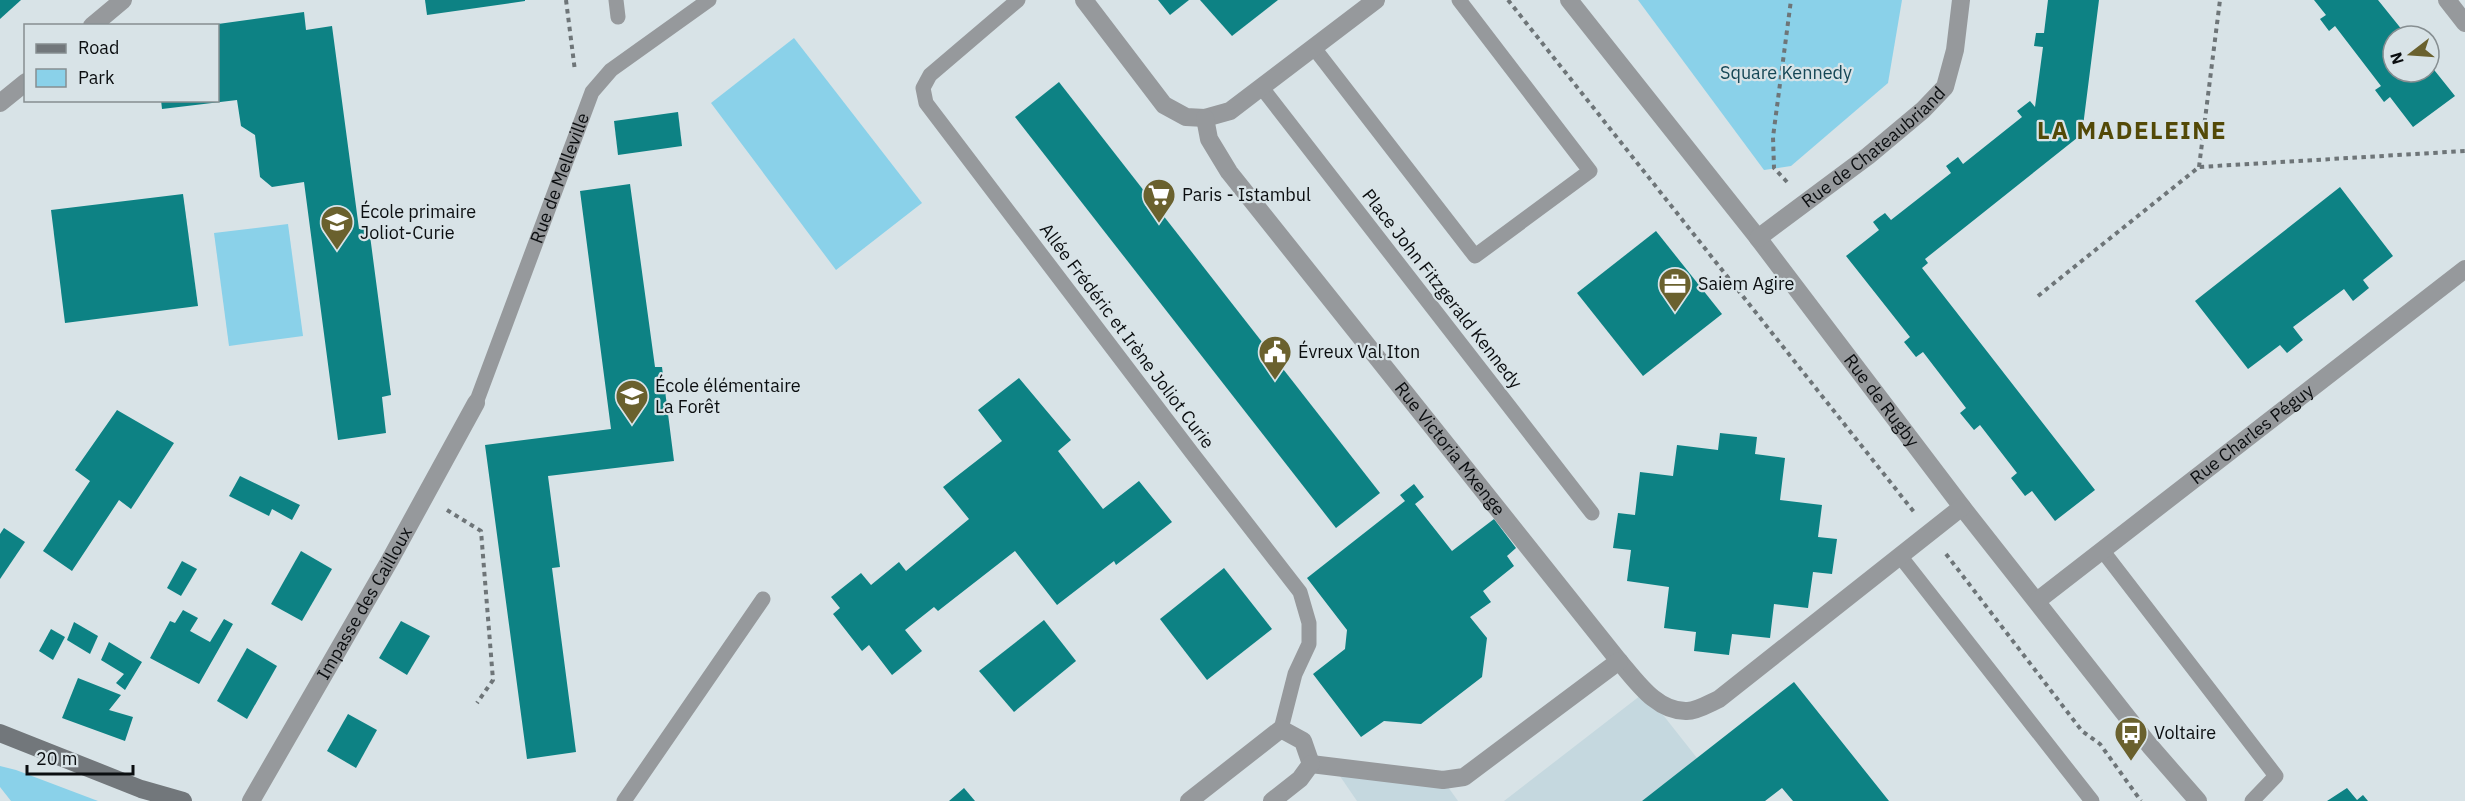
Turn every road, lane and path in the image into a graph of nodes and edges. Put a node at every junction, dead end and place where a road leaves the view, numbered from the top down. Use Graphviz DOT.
graph roads {
  1 [pos="123,0"];
  2 [pos="566,0"];
  3 [pos="616,0"];
  4 [pos="709,0"];
  5 [pos="1018,0"];
  6 [pos="1083,0"];
  7 [pos="1376,0"];
  8 [pos="1459,0"];
  9 [pos="1508,0"];
  10 [pos="1569,0"];
  11 [pos="1791,0"];
  12 [pos="1961,0"];
  13 [pos="2220,0"];
  14 [pos="2447,0"];
  15 [pos="618,16"];
  16 [pos="2465,23"];
  17 [pos="94,24"];
  18 [pos="1314,48"];
  19 [pos="24,84"];
  20 [pos="1262,88"];
  21 [pos="0,102"];
  22 [pos="1205,117"];
  23 [pos="581,118"];
  24 [pos="2465,151"];
  25 [pos="2199,166"];
  26 [pos="1805,203"];
  27 [pos="1758,238"];
  28 [pos="2465,269"];
  29 [pos="2038,296"];
  30 [pos="476,404"];
  31 [pos="425,496"];
  32 [pos="1962,507"];
  33 [pos="1592,513"];
  34 [pos="1930,533"];
  35 [pos="2102,550"];
  36 [pos="1900,556"];
  37 [pos="763,598"];
  38 [pos="2037,600"];
  39 [pos="1619,661"];
  40 [pos="477,703"];
  41 [pos="1281,729"];
  42 [pos="0,733"];
  43 [pos="1311,764"];
  44 [pos="183,801"];
  45 [pos="251,801"];
  46 [pos="624,801"];
  47 [pos="1189,801"];
  48 [pos="1272,801"];
  49 [pos="2092,801"];
  50 [pos="2141,801"];
  51 [pos="2198,801"];
  52 [pos="2252,801"];
  1 -- 17 [label="street"];
  2 -- 23 [label="path"];
  3 -- 15 [label="lane"];
  4 -- 23 [label="lane, Rue de Melleville"];
  5 -- 41 [label="lane, Allée Frédéric et Irène Joliot Curie"];
  6 -- 22 [label="street"];
  7 -- 18 [label="street"];
  8 -- 18 [label="lane"];
  9 -- 34 [label="path"];
  10 -- 27 [label="street, Rue de Rugby"];
  11 -- 26 [label="path"];
  12 -- 26 [label="street, Rue de Chateaubriand"];
  13 -- 25 [label="path"];
  14 -- 16 [label="street"];
  18 -- 20 [label="street"];
  19 -- 21 [label="street"];
  20 -- 22 [label="street"];
  20 -- 33 [label="lane, Place John Fitzgerald Kennedy"];
  22 -- 39 [label="street, Rue Victoria Mxenge"];
  23 -- 30 [label="lane, Rue de Melleville"];
  24 -- 25 [label="path"];
  25 -- 29 [label="path"];
  26 -- 27 [label="street, Rue de Chateaubriand"];
  27 -- 32 [label="street, Rue de Rugby"];
  28 -- 35 [label="street, Rue Charles Péguy"];
  30 -- 31 [label="street, Impasse des Cailloux"];
  31 -- 40 [label="path"];
  31 -- 45 [label="street, Impasse des Cailloux"];
  32 -- 34 [label="street, Rue Victoria Mxenge"];
  32 -- 38 [label="street, Rue de Rugby"];
  34 -- 36 [label="street, Rue Victoria Mxenge"];
  34 -- 50 [label="path"];
  35 -- 38 [label="street, Rue Charles Péguy"];
  35 -- 52 [label="lane"];
  36 -- 39 [label="street, Rue Victoria Mxenge"];
  36 -- 49 [label="lane"];
  37 -- 46 [label="lane"];
  38 -- 51 [label="street, Rue de Rugby"];
  39 -- 43 [label="street"];
  41 -- 43 [label="street"];
  41 -- 47 [label="street"];
  42 -- 44 [label="street"];
  43 -- 48 [label="street"];
}
